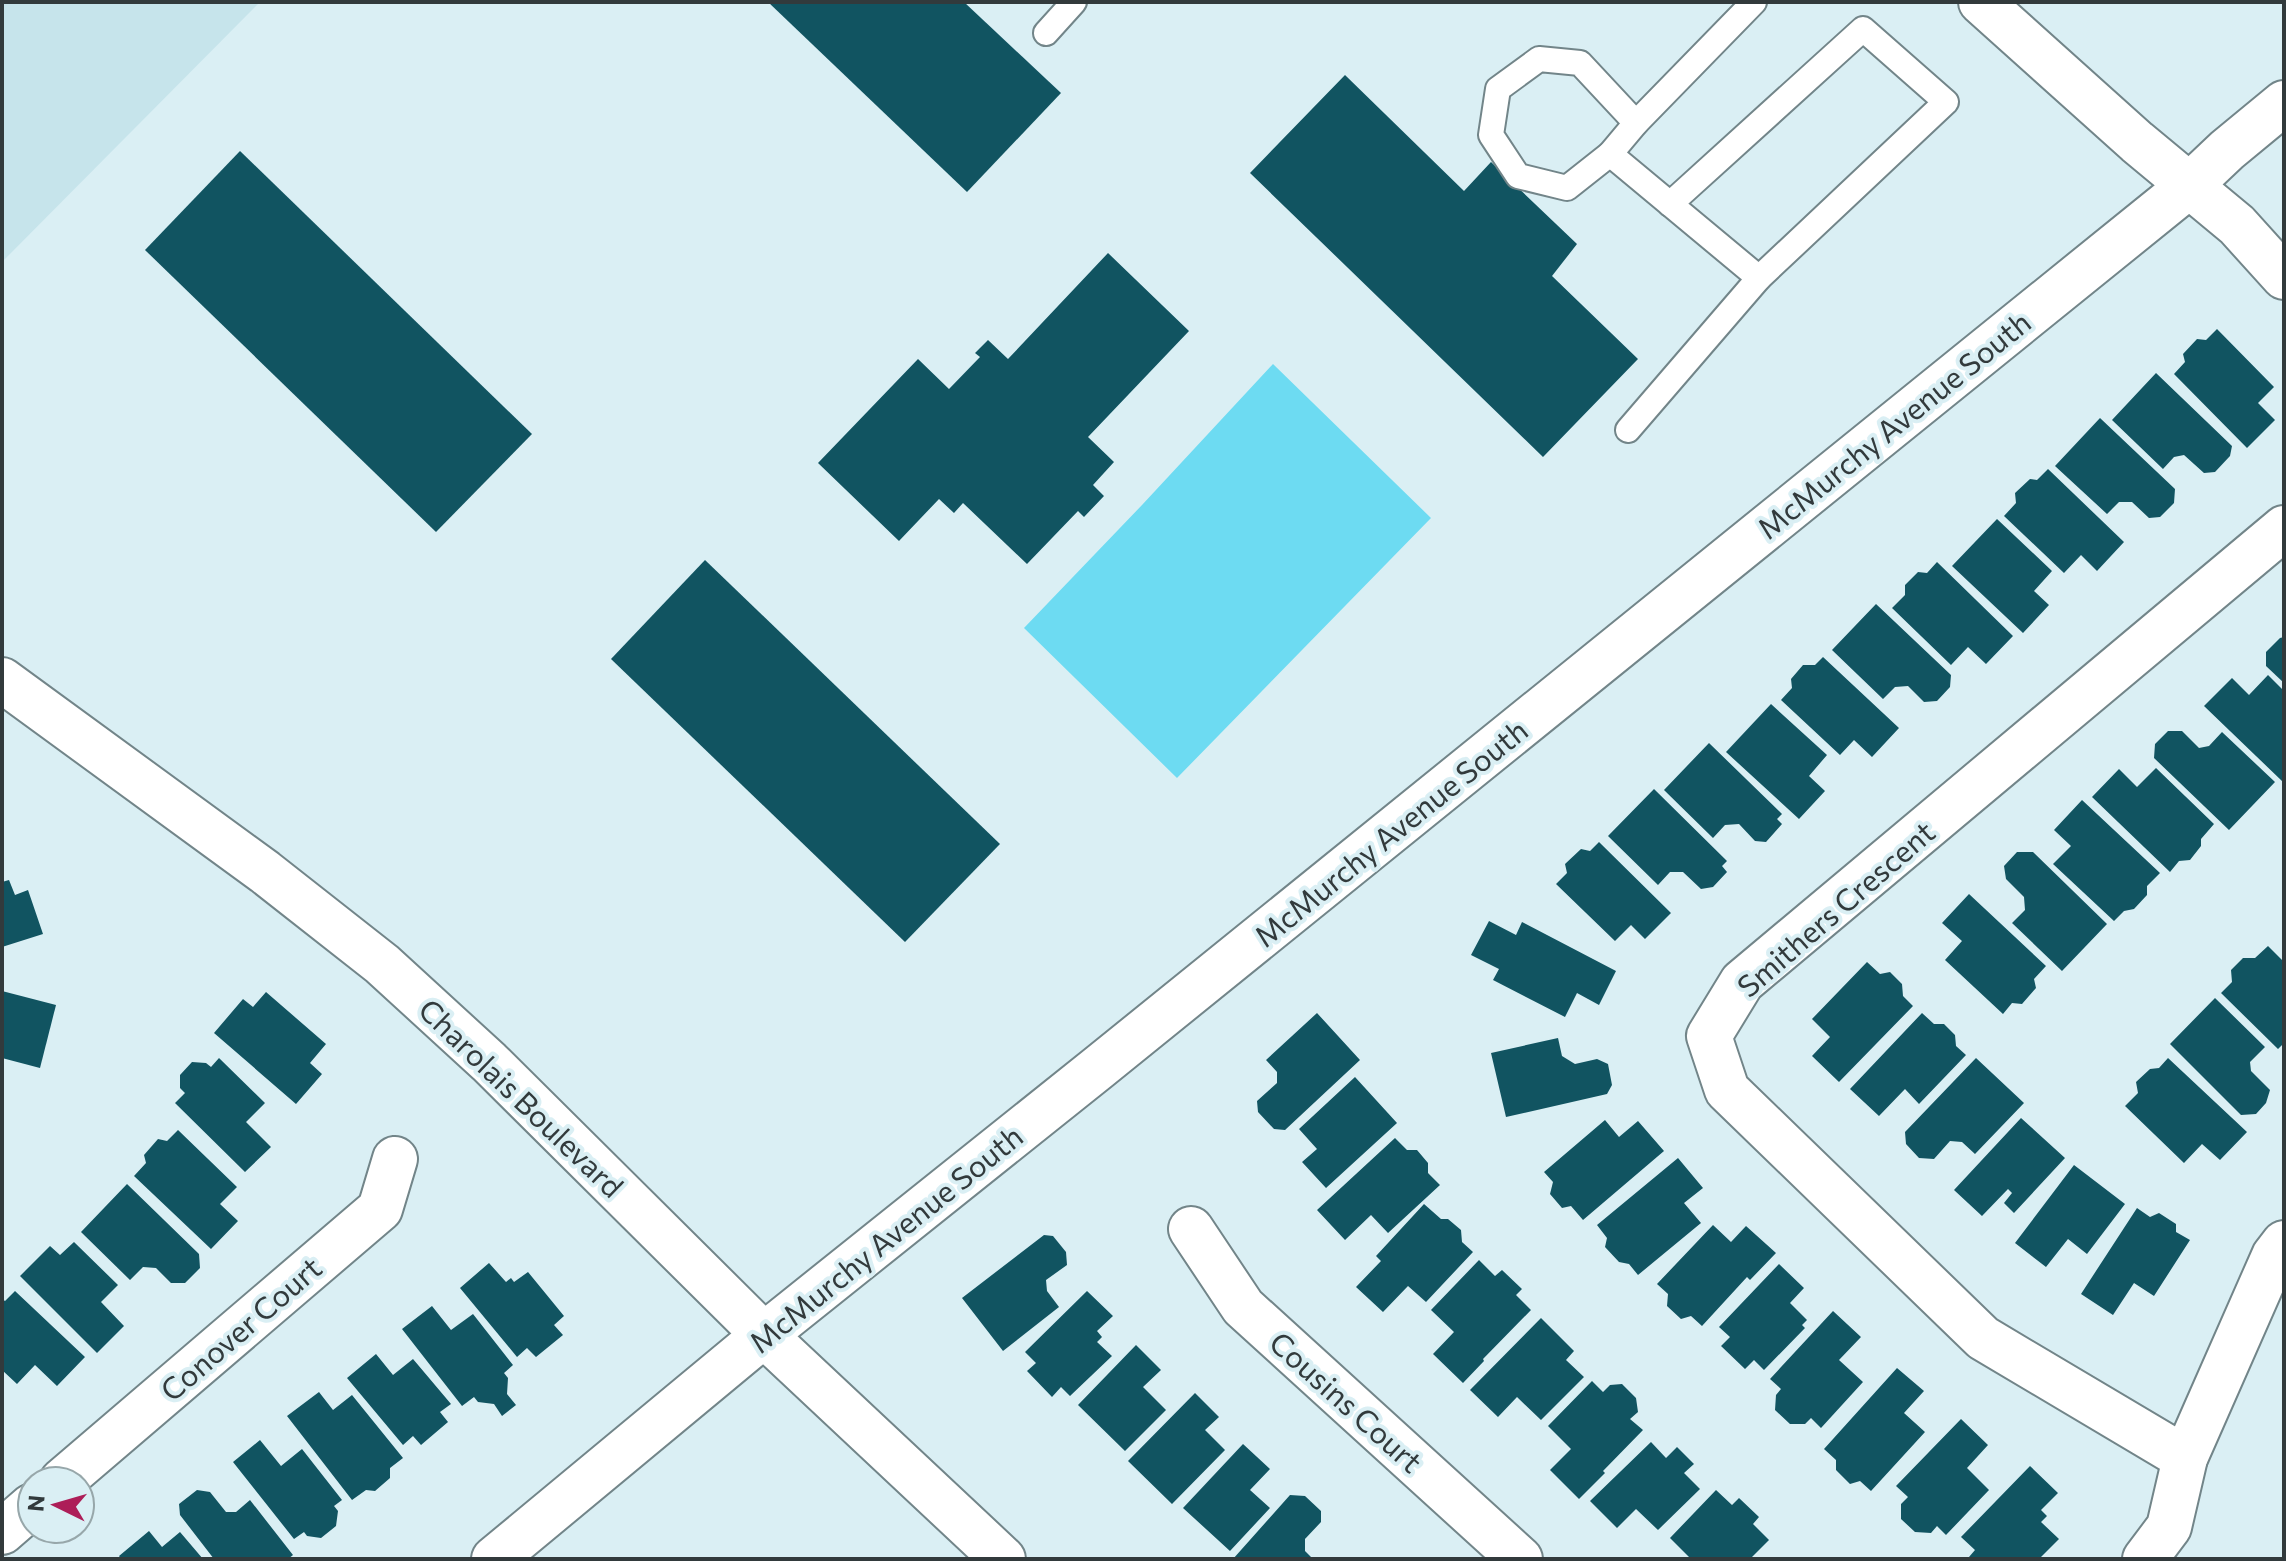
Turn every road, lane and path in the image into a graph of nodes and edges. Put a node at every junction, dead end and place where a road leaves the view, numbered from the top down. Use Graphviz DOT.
graph roads {
  1 [pos="1074,2"];
  2 [pos="1754,2"];
  3 [pos="1981,2"];
  4 [pos="1046,33"];
  5 [pos="2284,103"];
  6 [pos="1636,123"];
  7 [pos="1610,154"];
  8 [pos="2190,185"];
  9 [pos="1670,204"];
  10 [pos="2284,277"];
  11 [pos="1759,278"];
  12 [pos="1628,430"];
  13 [pos="2284,528"];
  14 [pos="2,680"];
  15 [pos="395,1159"];
  16 [pos="1191,1229"];
  17 [pos="2284,1243"];
  18 [pos="764,1335"];
  19 [pos="2185,1458"];
  20 [pos="81,1465"];
  21 [pos="494,1559"];
  22 [pos="1003,1559"];
  23 [pos="1520,1559"];
  24 [pos="2145,1559"];
  1 -- 4 [label="lane"];
  2 -- 6 [label="lane"];
  3 -- 8 [label="street"];
  5 -- 8 [label="street, McMurchy Avenue South"];
  6 -- 7 [label="lane"];
  6 -- 7 [label="lane"];
  7 -- 9 [label="lane"];
  8 -- 10 [label="street"];
  8 -- 18 [label="street, McMurchy Avenue South"];
  9 -- 11 [label="lane"];
  9 -- 11 [label="lane"];
  11 -- 12 [label="lane"];
  13 -- 19 [label="street, Smithers Crescent"];
  14 -- 18 [label="street, Charolais Boulevard"];
  15 -- 20 [label="street, Conover Court"];
  16 -- 23 [label="street, Cousins Court"];
  17 -- 19 [label="street"];
  18 -- 21 [label="street, McMurchy Avenue South"];
  18 -- 22 [label="street, Charolais Boulevard"];
  19 -- 24 [label="street"];
}
